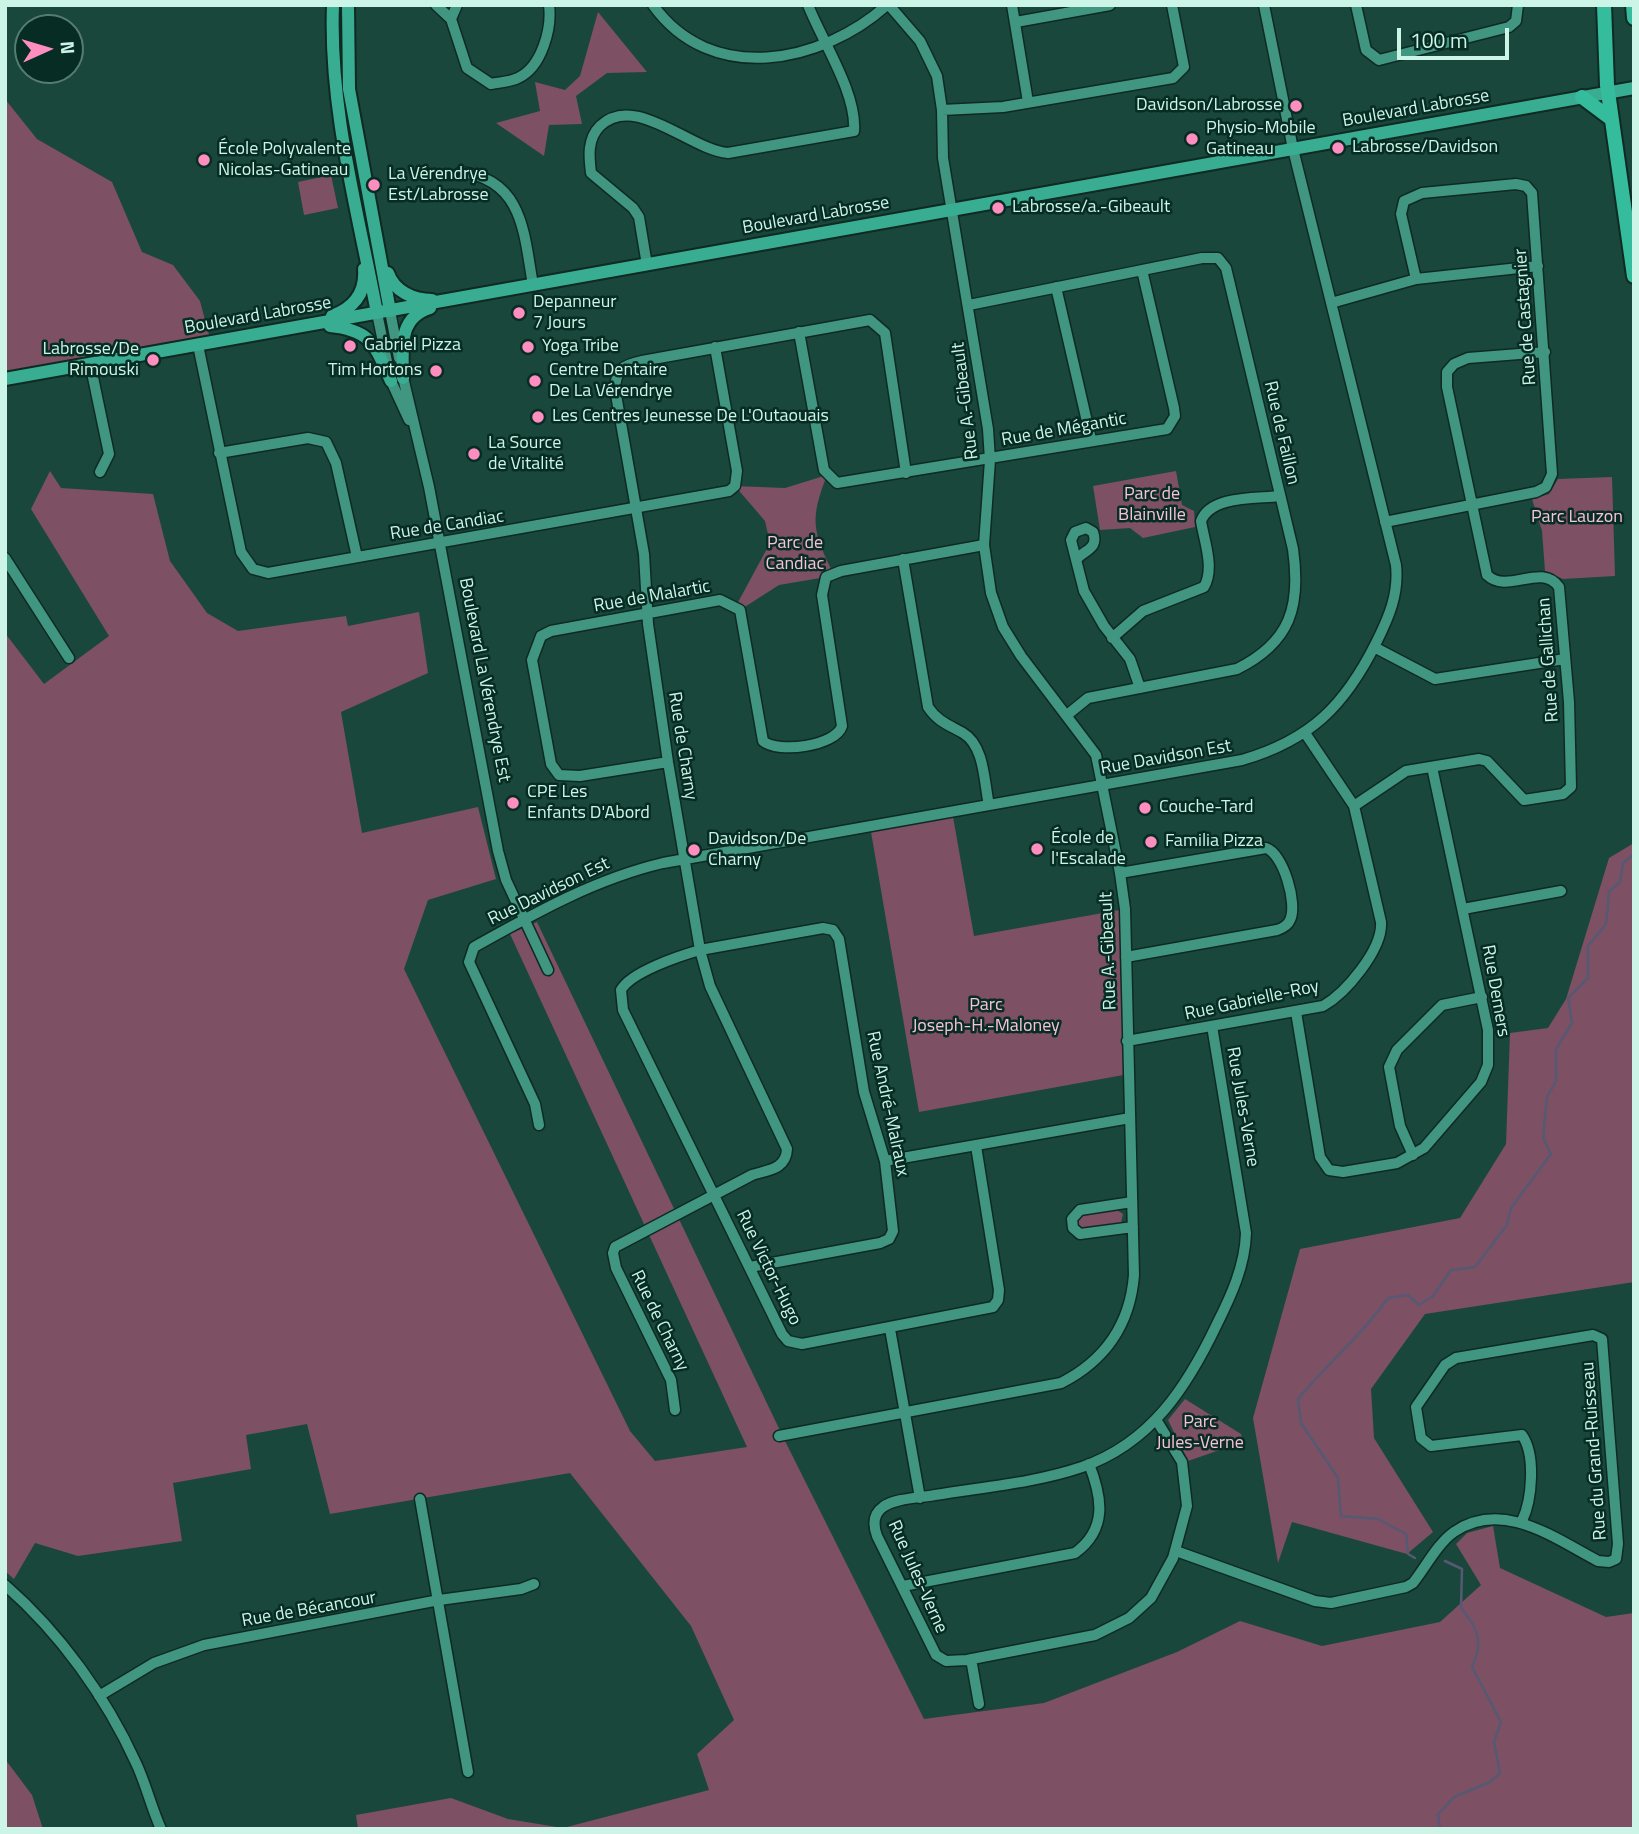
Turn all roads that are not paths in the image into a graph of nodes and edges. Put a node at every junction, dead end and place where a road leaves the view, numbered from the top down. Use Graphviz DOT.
graph roads {
  1 [pos="333,5"];
  2 [pos="348,5"];
  3 [pos="436,5"];
  4 [pos="457,5"];
  5 [pos="549,5"];
  6 [pos="653,5"];
  7 [pos="808,5"];
  8 [pos="888,5"];
  9 [pos="1012,5"];
  10 [pos="1110,5"];
  11 [pos="1172,5"];
  12 [pos="1264,5"];
  13 [pos="1356,5"];
  14 [pos="1518,5"];
  15 [pos="1604,5"];
  16 [pos="1633,5"];
  17 [pos="1634,18"];
  18 [pos="451,19"];
  19 [pos="1016,22"];
  20 [pos="824,44"];
  21 [pos="1621,90"];
  22 [pos="1582,97"];
  23 [pos="1028,102"];
  24 [pos="943,110"];
  25 [pos="1610,118"];
  26 [pos="1293,149"];
  27 [pos="461,172"];
  28 [pos="951,210"];
  29 [pos="363,243"];
  30 [pos="379,248"];
  31 [pos="647,265"];
  32 [pos="1538,266"];
  33 [pos="1142,270"];
  34 [pos="1634,276"];
  35 [pos="1416,279"];
  36 [pos="533,285"];
  37 [pos="1056,287"];
  38 [pos="456,299"];
  39 [pos="1331,303"];
  40 [pos="969,305"];
  41 [pos="383,312"];
  42 [pos="309,324"];
  43 [pos="799,332"];
  44 [pos="198,345"];
  45 [pos="715,347"];
  46 [pos="1545,352"];
  47 [pos="90,363"];
  48 [pos="5,379"];
  49 [pos="397,380"];
  50 [pos="1091,439"];
  51 [pos="219,453"];
  52 [pos="990,460"];
  53 [pos="100,472"];
  54 [pos="906,473"];
  55 [pos="1280,496"];
  56 [pos="1470,505"];
  57 [pos="635,509"];
  58 [pos="1385,522"];
  59 [pos="440,544"];
  60 [pos="984,545"];
  61 [pos="357,556"];
  62 [pos="5,558"];
  63 [pos="903,559"];
  64 [pos="1076,560"];
  65 [pos="648,613"];
  66 [pos="1112,638"];
  67 [pos="1374,647"];
  68 [pos="69,658"];
  69 [pos="1565,659"];
  70 [pos="1140,688"];
  71 [pos="1067,715"];
  72 [pos="1305,733"];
  73 [pos="668,762"];
  74 [pos="1432,767"];
  75 [pos="1104,785"];
  76 [pos="989,805"];
  77 [pos="1354,806"];
  78 [pos="683,859"];
  79 [pos="1120,873"];
  80 [pos="1561,891"];
  81 [pos="1463,909"];
  82 [pos="524,919"];
  83 [pos="700,950"];
  84 [pos="1126,957"];
  85 [pos="548,970"];
  86 [pos="1482,997"];
  87 [pos="1296,1012"];
  88 [pos="1212,1026"];
  89 [pos="1128,1041"];
  90 [pos="1130,1118"];
  91 [pos="539,1125"];
  92 [pos="976,1146"];
  93 [pos="1413,1155"];
  94 [pos="885,1161"];
  95 [pos="714,1194"];
  96 [pos="1132,1202"];
  97 [pos="1133,1227"];
  98 [pos="750,1267"];
  99 [pos="890,1329"];
  100 [pos="675,1410"];
  101 [pos="905,1414"];
  102 [pos="1157,1421"];
  103 [pos="779,1436"];
  104 [pos="1090,1464"];
  105 [pos="920,1498"];
  106 [pos="419,1499"];
  107 [pos="1522,1521"];
  108 [pos="1176,1551"];
  109 [pos="534,1584"];
  110 [pos="5,1585"];
  111 [pos="903,1586"];
  112 [pos="439,1600"];
  113 [pos="971,1659"];
  114 [pos="99,1696"];
  115 [pos="979,1704"];
  116 [pos="468,1772"];
  117 [pos="161,1829"];
  1 -- 29 [label="main road, Boulevard La Vérendrye Est"];
  2 -- 30 [label="main road, Boulevard La Vérendrye Est"];
  3 -- 18 [label="street"];
  4 -- 18 [label="street"];
  5 -- 18 [label="street"];
  6 -- 20 [label="street"];
  7 -- 20 [label="street"];
  8 -- 20 [label="street"];
  8 -- 24 [label="street, Rue A.-Gibeault"];
  9 -- 19 [label="street"];
  10 -- 19 [label="street"];
  11 -- 23 [label="street"];
  12 -- 26 [label="street, Rue Davidson Est"];
  13 -- 14 [label="street"];
  15 -- 21 [label="highway"];
  16 -- 17 [label="highway"];
  19 -- 23 [label="street"];
  20 -- 31 [label="street"];
  21 -- 22 [label="main road, Boulevard Labrosse"];
  21 -- 25 [label="highway"];
  22 -- 25 [label="highway"];
  22 -- 26 [label="main road, Boulevard Labrosse"];
  23 -- 24 [label="street"];
  24 -- 28 [label="street, Rue A.-Gibeault"];
  25 -- 34 [label="highway"];
  26 -- 28 [label="main road, Boulevard Labrosse"];
  26 -- 39 [label="street, Rue Davidson Est"];
  27 -- 36 [label="street"];
  28 -- 31 [label="main road, Boulevard Labrosse"];
  28 -- 40 [label="street, Rue A.-Gibeault"];
  29 -- 41 [label="main road, Boulevard La Vérendrye Est"];
  29 -- 42 [label="main road"];
  30 -- 38 [label="main road"];
  30 -- 41 [label="main road, Boulevard La Vérendrye Est"];
  31 -- 36 [label="main road, Boulevard Labrosse"];
  32 -- 35 [label="street"];
  32 -- 35 [label="street, Rue de Castagnier"];
  32 -- 46 [label="street, Rue de Castagnier"];
  33 -- 37 [label="street, Rue de Faillon"];
  33 -- 50 [label="street, Rue de Mégantic"];
  33 -- 55 [label="street, Rue de Faillon"];
  35 -- 39 [label="street"];
  36 -- 38 [label="main road, Boulevard Labrosse"];
  37 -- 40 [label="street, Rue de Faillon"];
  37 -- 50 [label="street"];
  38 -- 41 [label="main road, Boulevard Labrosse"];
  38 -- 49 [label="main road"];
  39 -- 58 [label="street, Rue Davidson Est"];
  40 -- 52 [label="street, Rue A.-Gibeault"];
  41 -- 42 [label="main road, Boulevard Labrosse"];
  41 -- 49 [label="street, Boulevard La Vérendrye Est"];
  42 -- 44 [label="main road, Boulevard Labrosse"];
  42 -- 49 [label="main road"];
  43 -- 45 [label="street, Rue de Charny"];
  43 -- 54 [label="street, Rue de Mégantic"];
  43 -- 54 [label="street, Rue de Charny"];
  44 -- 47 [label="main road, Boulevard Labrosse"];
  44 -- 51 [label="street, Rue de Candiac"];
  45 -- 57 [label="street, Rue de Charny"];
  45 -- 57 [label="street, Rue de Candiac"];
  46 -- 56 [label="street, Rue de Castagnier"];
  46 -- 56 [label="street, Rue de Gallichan"];
  47 -- 48 [label="main road, Boulevard Labrosse"];
  47 -- 53 [label="street"];
  49 -- 59 [label="street, Boulevard La Vérendrye Est"];
  50 -- 52 [label="street, Rue de Mégantic"];
  51 -- 61 [label="street"];
  51 -- 61 [label="street, Rue de Candiac"];
  52 -- 54 [label="street, Rue de Mégantic"];
  52 -- 60 [label="street, Rue A.-Gibeault"];
  55 -- 66 [label="street"];
  55 -- 70 [label="street, Rue de Faillon"];
  56 -- 58 [label="street, Rue de Castagnier"];
  56 -- 69 [label="street, Rue de Gallichan"];
  57 -- 59 [label="street, Rue de Candiac"];
  57 -- 65 [label="street, Rue de Charny"];
  58 -- 67 [label="street, Rue Davidson Est"];
  59 -- 61 [label="street, Rue de Candiac"];
  59 -- 82 [label="street, Boulevard La Vérendrye Est"];
  60 -- 63 [label="street, Rue de Malartic"];
  60 -- 71 [label="street, Rue A.-Gibeault"];
  62 -- 68 [label="street"];
  63 -- 65 [label="street, Rue de Malartic"];
  63 -- 76 [label="street"];
  64 -- 66 [label="street"];
  65 -- 73 [label="street, Rue de Charny"];
  65 -- 73 [label="street, Rue de Malartic"];
  66 -- 70 [label="street"];
  67 -- 69 [label="street"];
  67 -- 72 [label="street, Rue Davidson Est"];
  69 -- 74 [label="street, Rue de Gallichan"];
  70 -- 71 [label="street, Rue de Faillon"];
  71 -- 75 [label="street, Rue A.-Gibeault"];
  72 -- 75 [label="street, Rue Davidson Est"];
  72 -- 77 [label="street, Rue Gabrielle-Roy"];
  73 -- 78 [label="street, Rue de Charny"];
  74 -- 77 [label="street, Rue de Gallichan"];
  74 -- 81 [label="street, Rue Demers"];
  75 -- 76 [label="street, Rue Davidson Est"];
  75 -- 79 [label="street, Rue A.-Gibeault"];
  76 -- 78 [label="street, Rue Davidson Est"];
  77 -- 87 [label="street, Rue Gabrielle-Roy"];
  78 -- 82 [label="street, Rue Davidson Est"];
  78 -- 83 [label="street, Rue de Charny"];
  79 -- 84 [label="street, Rue A.-Gibeault"];
  79 -- 84 [label="street"];
  80 -- 81 [label="street"];
  81 -- 86 [label="street, Rue Demers"];
  82 -- 85 [label="street, Boulevard La Vérendrye Est"];
  82 -- 91 [label="street, Rue Davidson Est"];
  83 -- 94 [label="street, Rue André-Malraux"];
  83 -- 95 [label="street, Rue de Charny"];
  83 -- 95 [label="street, Rue Victor-Hugo"];
  84 -- 89 [label="street, Rue A.-Gibeault"];
  86 -- 93 [label="street, Rue Demers"];
  86 -- 93 [label="street"];
  87 -- 88 [label="street, Rue Gabrielle-Roy"];
  87 -- 93 [label="street, Rue Demers"];
  88 -- 89 [label="street, Rue Gabrielle-Roy"];
  88 -- 102 [label="street, Rue Jules-Verne"];
  89 -- 90 [label="street, Rue A.-Gibeault"];
  90 -- 92 [label="street"];
  90 -- 96 [label="street, Rue A.-Gibeault"];
  92 -- 94 [label="street"];
  92 -- 99 [label="street, Rue Victor-Hugo"];
  94 -- 98 [label="street, Rue André-Malraux"];
  95 -- 98 [label="street, Rue Victor-Hugo"];
  95 -- 100 [label="street, Rue de Charny"];
  96 -- 97 [label="street, Rue A.-Gibeault"];
  96 -- 97 [label="street"];
  97 -- 101 [label="street, Rue A.-Gibeault"];
  98 -- 99 [label="street, Rue Victor-Hugo"];
  99 -- 101 [label="street"];
  101 -- 103 [label="street, Rue A.-Gibeault"];
  101 -- 105 [label="street"];
  102 -- 104 [label="street, Rue Jules-Verne"];
  102 -- 108 [label="street, Rue Jules-Verne"];
  104 -- 105 [label="street, Rue Jules-Verne"];
  104 -- 111 [label="street"];
  105 -- 111 [label="street, Rue Jules-Verne"];
  106 -- 112 [label="street"];
  107 -- 107 [label="street, Rue du Grand-Ruisseau"];
  107 -- 108 [label="street, Rue du Grand-Ruisseau"];
  108 -- 113 [label="street, Rue Jules-Verne"];
  109 -- 112 [label="street, Rue de Bécancour"];
  110 -- 114 [label="street"];
  111 -- 113 [label="street, Rue Jules-Verne"];
  112 -- 114 [label="street, Rue de Bécancour"];
  112 -- 116 [label="street"];
  113 -- 115 [label="street"];
  114 -- 117 [label="street"];
}
